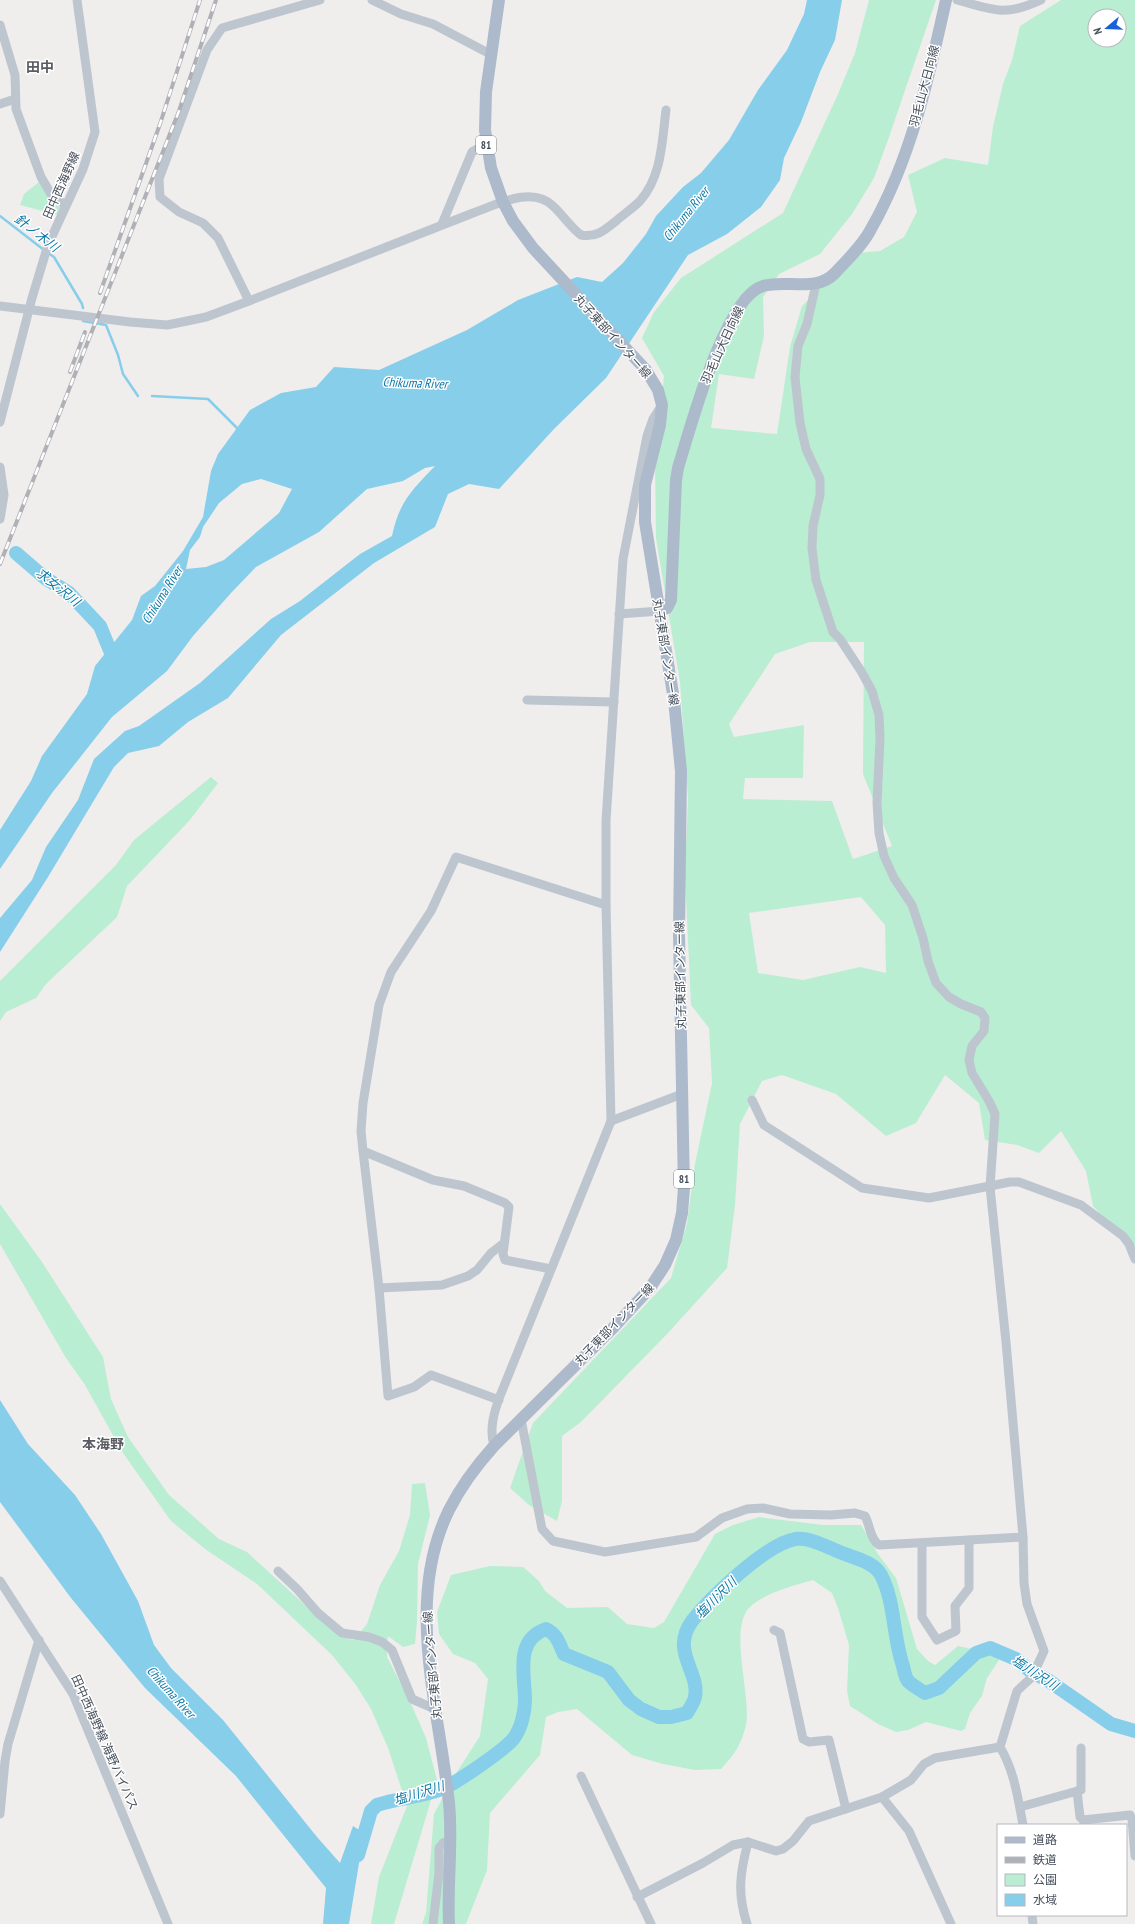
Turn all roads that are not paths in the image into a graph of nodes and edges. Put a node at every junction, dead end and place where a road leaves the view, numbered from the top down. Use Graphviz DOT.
graph roads {
  1 [pos="77,0"];
  2 [pos="320,0"];
  3 [pos="372,0"];
  4 [pos="499,0"];
  5 [pos="946,0"];
  6 [pos="957,0"];
  7 [pos="1041,0"];
  8 [pos="0,25"];
  9 [pos="492,55"];
  10 [pos="15,99"];
  11 [pos="0,104"];
  12 [pos="666,110"];
  13 [pos="486,144"];
  14 [pos="503,202"];
  15 [pos="65,205"];
  16 [pos="442,224"];
  17 [pos="816,284"];
  18 [pos="249,301"];
  19 [pos="0,306"];
  20 [pos="30,309"];
  21 [pos="662,405"];
  22 [pos="0,422"];
  23 [pos="0,467"];
  24 [pos="0,519"];
  25 [pos="660,611"];
  26 [pos="619,614"];
  27 [pos="527,700"];
  28 [pos="614,702"];
  29 [pos="606,904"];
  30 [pos="682,1094"];
  31 [pos="752,1100"];
  32 [pos="612,1121"];
  33 [pos="363,1151"];
  34 [pos="990,1187"];
  35 [pos="504,1243"];
  36 [pos="1135,1259"];
  37 [pos="551,1269"];
  38 [pos="379,1288"];
  39 [pos="499,1400"];
  40 [pos="521,1419"];
  41 [pos="494,1446"];
  42 [pos="1023,1537"];
  43 [pos="970,1540"];
  44 [pos="922,1543"];
  45 [pos="278,1571"];
  46 [pos="0,1581"];
  47 [pos="774,1630"];
  48 [pos="39,1640"];
  49 [pos="435,1709"];
  50 [pos="1000,1747"];
  51 [pos="1081,1748"];
  52 [pos="581,1776"];
  53 [pos="1077,1791"];
  54 [pos="882,1797"];
  55 [pos="1020,1807"];
  56 [pos="846,1810"];
  57 [pos="0,1814"];
  58 [pos="1022,1824"];
  59 [pos="450,1840"];
  60 [pos="748,1842"];
  61 [pos="1135,1856"];
  62 [pos="637,1896"];
  63 [pos="168,1924"];
  64 [pos="433,1924"];
  65 [pos="449,1924"];
  66 [pos="651,1924"];
  67 [pos="747,1924"];
  68 [pos="950,1924"];
  1 -- 15 [label="street, 田中西海野線"];
  2 -- 18 [label="street"];
  3 -- 9 [label="street"];
  4 -- 9 [label="main road, 丸子東部インター線 / 81"];
  5 -- 17 [label="main road, 羽毛山大日向線"];
  6 -- 7 [label="street"];
  8 -- 10 [label="street"];
  9 -- 13 [label="main road, 丸子東部インター線 / 81"];
  10 -- 11 [label="street"];
  10 -- 15 [label="street"];
  12 -- 14 [label="street"];
  13 -- 14 [label="main road, 丸子東部インター線 / 81"];
  13 -- 16 [label="street"];
  14 -- 16 [label="street"];
  14 -- 21 [label="main road, 丸子東部インター線 / 81"];
  15 -- 20 [label="street, 田中西海野線"];
  16 -- 18 [label="street"];
  17 -- 25 [label="main road, 羽毛山大日向線"];
  17 -- 34 [label="street"];
  18 -- 20 [label="street"];
  19 -- 20 [label="street"];
  20 -- 22 [label="street, 田中西海野線"];
  21 -- 25 [label="main road, 丸子東部インター線 / 81"];
  21 -- 26 [label="street"];
  23 -- 24 [label="street"];
  25 -- 26 [label="street"];
  25 -- 30 [label="main road, 丸子東部インター線 / 81"];
  26 -- 28 [label="street"];
  27 -- 28 [label="street"];
  28 -- 29 [label="street"];
  29 -- 32 [label="street"];
  29 -- 33 [label="street"];
  30 -- 32 [label="street"];
  30 -- 40 [label="main road, 丸子東部インター線 / 81"];
  31 -- 34 [label="street"];
  32 -- 37 [label="street"];
  33 -- 35 [label="street"];
  33 -- 38 [label="street"];
  34 -- 36 [label="street"];
  34 -- 42 [label="street"];
  35 -- 37 [label="street"];
  35 -- 38 [label="street"];
  37 -- 39 [label="street"];
  38 -- 39 [label="street"];
  39 -- 41 [label="street"];
  40 -- 41 [label="main road, 丸子東部インター線 / 81"];
  40 -- 44 [label="street"];
  41 -- 49 [label="main road, 丸子東部インター線 / 81"];
  42 -- 43 [label="street"];
  42 -- 50 [label="street"];
  43 -- 44 [label="street"];
  43 -- 44 [label="street"];
  45 -- 49 [label="street"];
  46 -- 48 [label="street, 田中西海野線 海野バイパス"];
  47 -- 56 [label="street"];
  48 -- 57 [label="street"];
  48 -- 63 [label="street, 田中西海野線 海野バイパス"];
  49 -- 59 [label="main road, 丸子東部インター線 / 81"];
  50 -- 54 [label="street"];
  50 -- 55 [label="street"];
  51 -- 53 [label="street"];
  52 -- 62 [label="street"];
  53 -- 55 [label="street"];
  53 -- 61 [label="street"];
  54 -- 56 [label="street"];
  54 -- 68 [label="street"];
  55 -- 58 [label="street"];
  56 -- 60 [label="street"];
  59 -- 64 [label="street"];
  59 -- 65 [label="main road, 丸子東部インター線 / 81"];
  60 -- 62 [label="street"];
  60 -- 67 [label="street"];
  62 -- 66 [label="street"];
}
